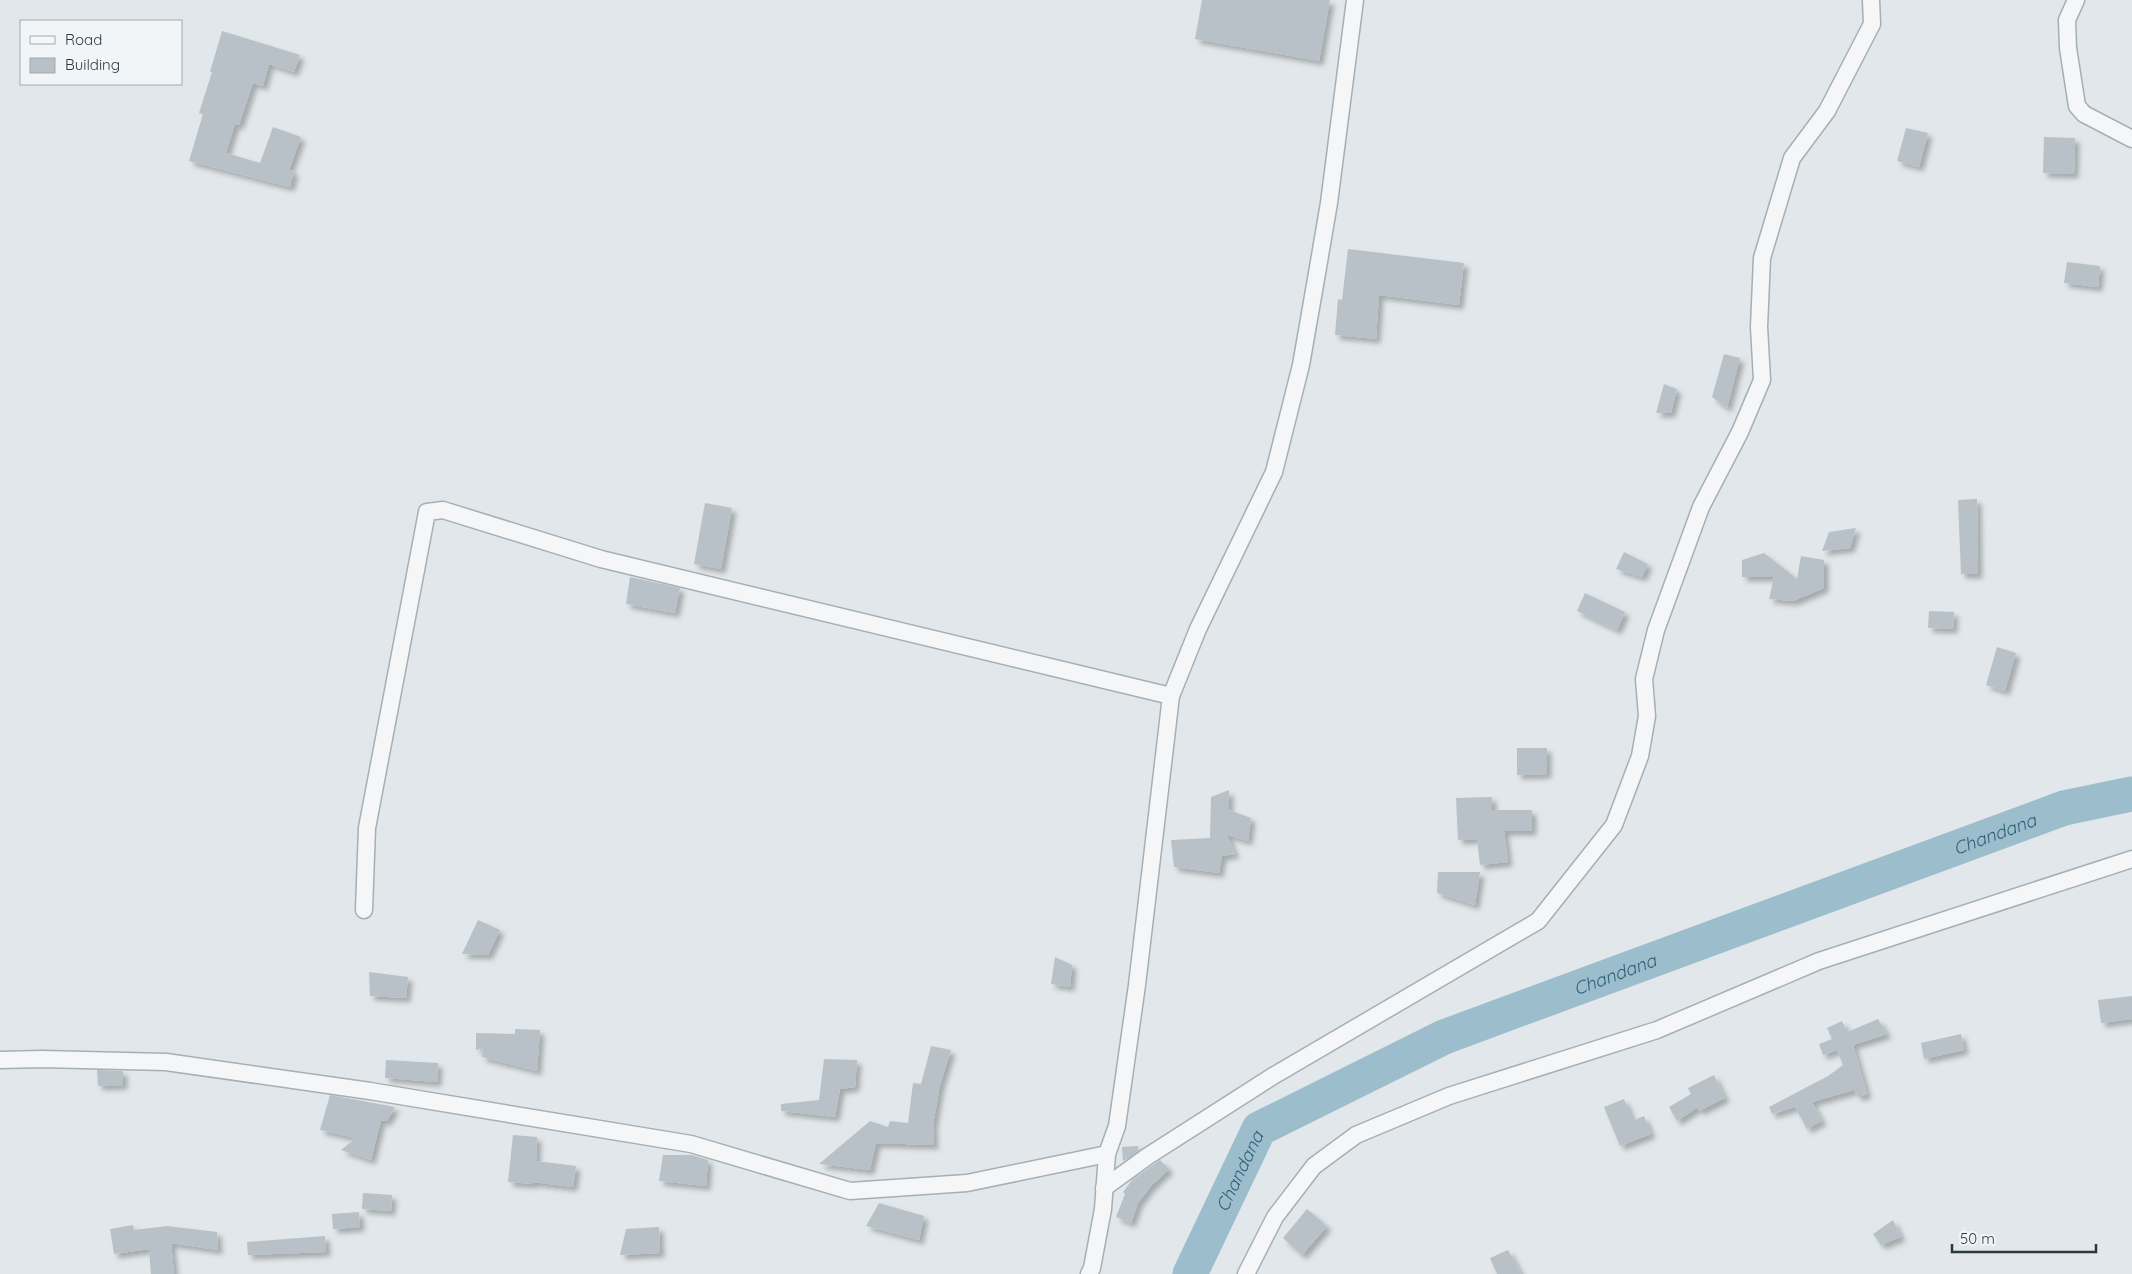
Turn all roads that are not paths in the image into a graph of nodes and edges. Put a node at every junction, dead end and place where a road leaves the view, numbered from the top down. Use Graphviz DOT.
graph roads {
  1 [pos="1355,0"];
  2 [pos="1871,0"];
  3 [pos="2076,0"];
  4 [pos="2132,139"];
  5 [pos="1171,696"];
  6 [pos="2132,859"];
  7 [pos="364,910"];
  8 [pos="0,1060"];
  9 [pos="1106,1154"];
  10 [pos="1104,1188"];
  11 [pos="1089,1274"];
  12 [pos="1246,1274"];
  1 -- 5 [label="street"];
  2 -- 10 [label="street"];
  3 -- 4 [label="street"];
  5 -- 7 [label="street"];
  5 -- 9 [label="street"];
  6 -- 12 [label="street"];
  8 -- 9 [label="street"];
  9 -- 10 [label="street"];
  10 -- 11 [label="street"];
}
